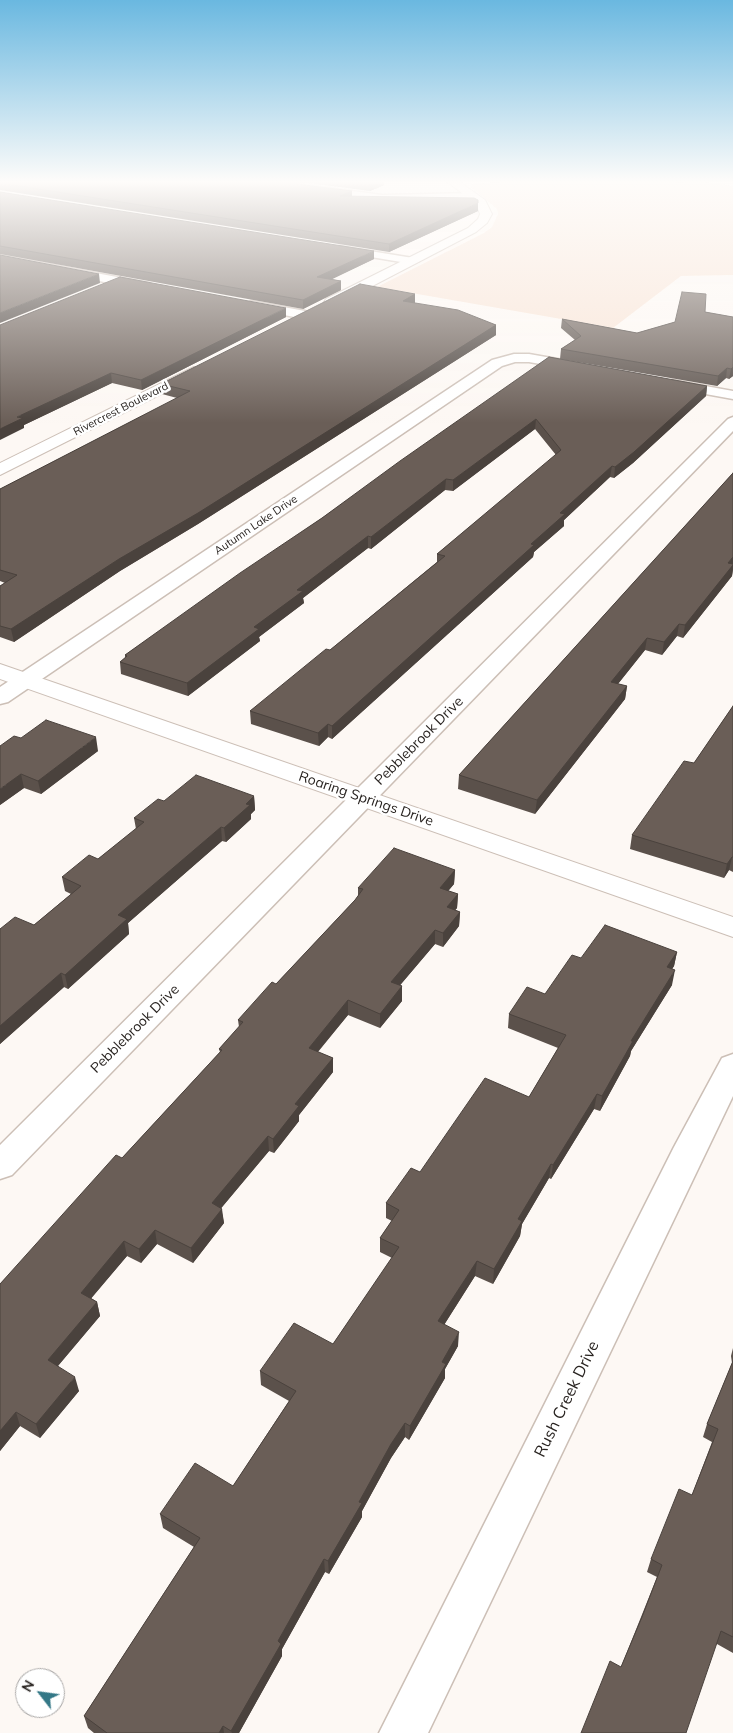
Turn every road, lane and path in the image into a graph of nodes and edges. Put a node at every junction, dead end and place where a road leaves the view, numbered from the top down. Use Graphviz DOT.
graph roads {
  1 [pos="15,261"];
  2 [pos="413,261"];
  3 [pos="119,281"];
  4 [pos="100,289"];
  5 [pos="165,290"];
  6 [pos="240,304"];
  7 [pos="305,315"];
  8 [pos="288,324"];
  9 [pos="209,364"];
  10 [pos="594,369"];
  11 [pos="659,381"];
  12 [pos="733,395"];
  13 [pos="733,422"];
  14 [pos="0,470"];
  15 [pos="0,671"];
  16 [pos="26,680"];
  17 [pos="0,697"];
  18 [pos="364,798"];
  19 [pos="733,927"];
  20 [pos="733,1066"];
  21 [pos="0,1166"];
  22 [pos="403,1733"];
  1 -- 3 [label="street"];
  2 -- 7 [label="street"];
  3 -- 4 [label="street"];
  3 -- 5 [label="street"];
  6 -- 7 [label="street"];
  7 -- 8 [label="street"];
  9 -- 14 [label="street, Rivercrest Boulevard"];
  10 -- 16 [label="street, Autumn Lake Drive"];
  11 -- 12 [label="street"];
  13 -- 18 [label="street, Pebblebrook Drive"];
  15 -- 16 [label="street, Roaring Springs Drive"];
  16 -- 17 [label="street, Autumn Lake Drive"];
  16 -- 18 [label="street, Roaring Springs Drive"];
  18 -- 19 [label="street, Roaring Springs Drive"];
  18 -- 21 [label="street, Pebblebrook Drive"];
  20 -- 22 [label="street, Rush Creek Drive"];
}
